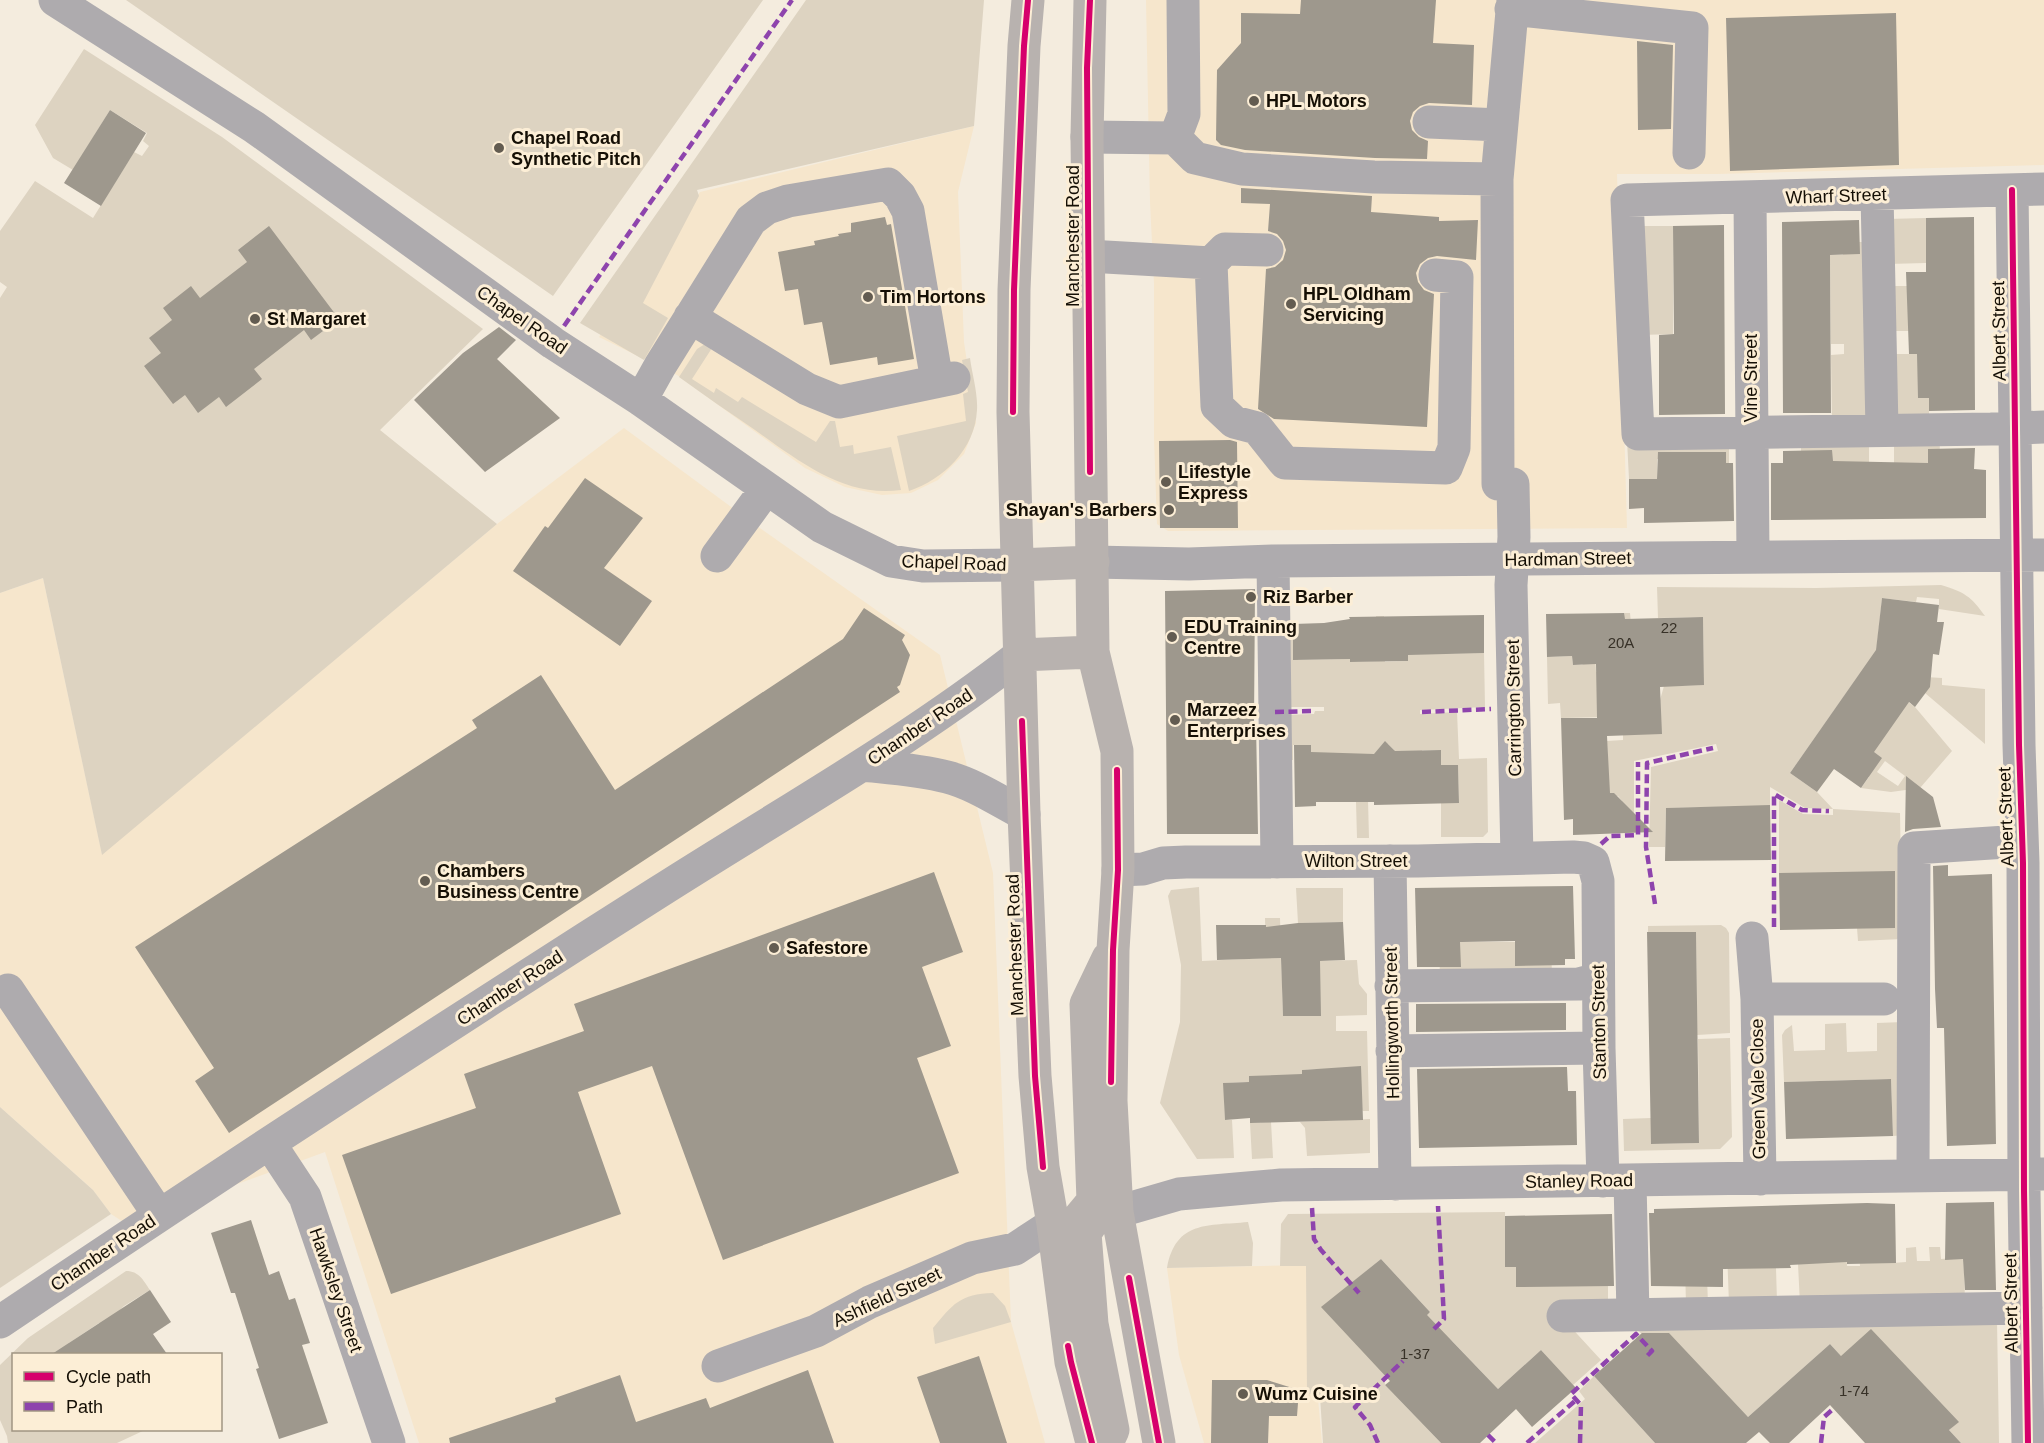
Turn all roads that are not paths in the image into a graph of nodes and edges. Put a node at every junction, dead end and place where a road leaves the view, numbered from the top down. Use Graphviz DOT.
graph roads {
  1 [pos="55,0"];
  2 [pos="1029,0"];
  3 [pos="1090,0"];
  4 [pos="1183,0"];
  5 [pos="1512,5"];
  6 [pos="1428,122"];
  7 [pos="1501,125"];
  8 [pos="1087,137"];
  9 [pos="1175,138"];
  10 [pos="1689,153"];
  11 [pos="1497,179"];
  12 [pos="2044,189"];
  13 [pos="2012,190"];
  14 [pos="1877,194"];
  15 [pos="1750,198"];
  16 [pos="1267,250"];
  17 [pos="1088,256"];
  18 [pos="1211,263"];
  19 [pos="1436,275"];
  20 [pos="690,317"];
  21 [pos="641,400"];
  22 [pos="2030,427"];
  23 [pos="1882,429"];
  24 [pos="1752,433"];
  25 [pos="1454,448"];
  26 [pos="1498,450"];
  27 [pos="766,489"];
  28 [pos="2030,555"];
  29 [pos="717,556"];
  30 [pos="1753,557"];
  31 [pos="1512,560"];
  32 [pos="1273,561"];
  33 [pos="1093,562"];
  34 [pos="1016,565"];
  35 [pos="1093,652"];
  36 [pos="1020,655"];
  37 [pos="863,765"];
  38 [pos="1024,814"];
  39 [pos="2022,841"];
  40 [pos="1517,857"];
  41 [pos="1390,861"];
  42 [pos="1277,862"];
  43 [pos="1593,862"];
  44 [pos="1118,870"];
  45 [pos="1752,938"];
  46 [pos="1598,979"];
  47 [pos="1391,986"];
  48 [pos="8,990"];
  49 [pos="1757,999"];
  50 [pos="1884,999"];
  51 [pos="2034,1042"];
  52 [pos="1599,1048"];
  53 [pos="1392,1051"];
  54 [pos="270,1144"];
  55 [pos="2034,1175"];
  56 [pos="1913,1176"];
  57 [pos="1760,1179"];
  58 [pos="1616,1181"];
  59 [pos="1395,1184"];
  60 [pos="159,1215"];
  61 [pos="1086,1218"];
  62 [pos="1633,1315"];
  63 [pos="2032,1315"];
  64 [pos="1563,1316"];
  65 [pos="0,1322"];
  66 [pos="718,1366"];
  67 [pos="389,1443"];
  68 [pos="1092,1443"];
  69 [pos="1107,1443"];
  70 [pos="1159,1443"];
  71 [pos="2028,1443"];
  1 -- 21 [label="street, Chapel Road"];
  2 -- 34 [label="highway, Manchester Road"];
  3 -- 8 [label="highway, Manchester Road"];
  4 -- 9 [label="street"];
  5 -- 7 [label="street"];
  5 -- 10 [label="street"];
  6 -- 7 [label="street"];
  7 -- 11 [label="street"];
  8 -- 9 [label="street"];
  8 -- 17 [label="highway, Manchester Road"];
  9 -- 11 [label="street"];
  11 -- 26 [label="street"];
  12 -- 13 [label="street, Wharf Street"];
  13 -- 14 [label="street, Wharf Street"];
  13 -- 22 [label="street, Albert Street"];
  14 -- 15 [label="street, Wharf Street"];
  14 -- 23 [label="street"];
  15 -- 24 [label="street, Vine Street"];
  15 -- 24 [label="street, Wharf Street"];
  16 -- 18 [label="street"];
  17 -- 18 [label="street"];
  17 -- 33 [label="highway, Manchester Road"];
  18 -- 25 [label="street"];
  19 -- 25 [label="street"];
  20 -- 20 [label="street"];
  20 -- 21 [label="street"];
  21 -- 27 [label="street, Chapel Road"];
  22 -- 23 [label="street"];
  22 -- 28 [label="street, Albert Street"];
  23 -- 24 [label="street"];
  24 -- 30 [label="street, Vine Street"];
  25 -- 26 [label="street"];
  26 -- 31 [label="street, Carrington Street"];
  27 -- 29 [label="street"];
  27 -- 34 [label="street, Chapel Road"];
  28 -- 30 [label="street, Hardman Street"];
  28 -- 39 [label="street, Albert Street"];
  30 -- 31 [label="street, Hardman Street"];
  31 -- 32 [label="street, Hardman Street"];
  31 -- 40 [label="street, Carrington Street"];
  32 -- 33 [label="street, Hardman Street"];
  32 -- 42 [label="street"];
  33 -- 34 [label="highway"];
  33 -- 35 [label="highway, Manchester Road"];
  34 -- 36 [label="highway, Manchester Road"];
  35 -- 36 [label="highway"];
  35 -- 44 [label="highway, Manchester Road"];
  36 -- 37 [label="street, Chamber Road"];
  36 -- 38 [label="highway, Manchester Road"];
  37 -- 38 [label="street"];
  37 -- 54 [label="street, Chamber Road"];
  38 -- 61 [label="highway, Manchester Road"];
  39 -- 51 [label="street, Albert Street"];
  39 -- 56 [label="street"];
  40 -- 41 [label="street, Wilton Street"];
  40 -- 43 [label="street, Wilton Street"];
  41 -- 42 [label="street, Wilton Street"];
  41 -- 47 [label="street, Hollingworth Street"];
  42 -- 44 [label="street, Wilton Street"];
  43 -- 46 [label="street, Stanton Street"];
  44 -- 61 [label="highway, Manchester Road"];
  45 -- 49 [label="street, Green Vale Close"];
  46 -- 47 [label="street"];
  46 -- 52 [label="street, Stanton Street"];
  47 -- 53 [label="street, Hollingworth Street"];
  48 -- 60 [label="street"];
  49 -- 50 [label="street, Green Vale Close"];
  49 -- 57 [label="street, Green Vale Close"];
  51 -- 55 [label="street, Albert Street"];
  52 -- 53 [label="street"];
  52 -- 58 [label="street, Stanton Street"];
  53 -- 59 [label="street, Hollingworth Street"];
  54 -- 60 [label="street, Chamber Road"];
  54 -- 67 [label="street, Hawksley Street"];
  55 -- 56 [label="street, Stanley Road"];
  55 -- 63 [label="street, Albert Street"];
  56 -- 57 [label="street, Stanley Road"];
  57 -- 58 [label="street, Stanley Road"];
  58 -- 59 [label="street, Stanley Road"];
  58 -- 62 [label="street, Stanton Street"];
  59 -- 61 [label="street, Stanley Road"];
  60 -- 65 [label="street, Chamber Road"];
  61 -- 66 [label="street, Ashfield Street"];
  61 -- 68 [label="highway, Manchester Road"];
  61 -- 69 [label="highway"];
  61 -- 70 [label="highway, Manchester Road"];
  62 -- 63 [label="street"];
  62 -- 64 [label="street"];
  63 -- 71 [label="street, Albert Street"];
}
